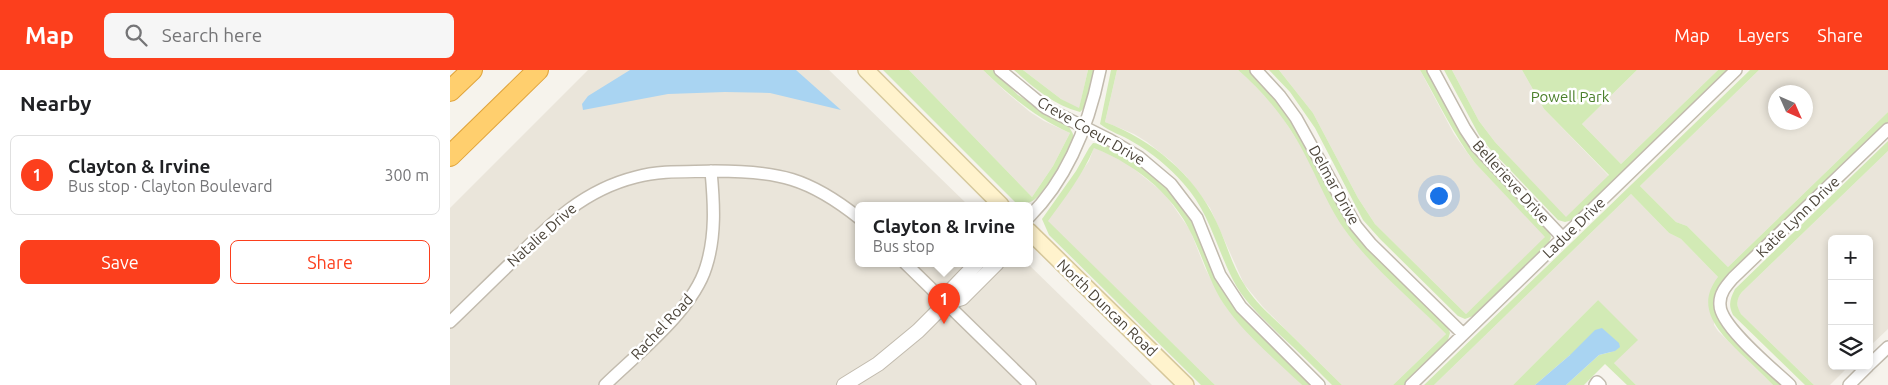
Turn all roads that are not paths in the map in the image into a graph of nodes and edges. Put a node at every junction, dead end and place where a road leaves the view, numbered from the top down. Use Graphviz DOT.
graph roads {
  1 [pos="472,70"];
  2 [pos="538,70"];
  3 [pos="866,70"];
  4 [pos="1000,70"];
  5 [pos="1100,70"];
  6 [pos="1256,70"];
  7 [pos="1433,70"];
  8 [pos="1736,70"];
  9 [pos="450,91"];
  10 [pos="1085,128"];
  11 [pos="1888,129"];
  12 [pos="450,156"];
  13 [pos="711,171"];
  14 [pos="998,202"];
  15 [pos="1033,213"];
  16 [pos="855,215"];
  17 [pos="1033,235"];
  18 [pos="1563,238"];
  19 [pos="909,267"];
  20 [pos="974,267"];
  21 [pos="993,267"];
  22 [pos="946,303"];
  23 [pos="450,322"];
  24 [pos="1463,334"];
  25 [pos="1888,347"];
  26 [pos="1873,362"];
  27 [pos="1865,370"];
  28 [pos="605,385"];
  29 [pos="844,385"];
  30 [pos="1030,385"];
  31 [pos="1186,385"];
  32 [pos="1319,385"];
  33 [pos="1411,385"];
  34 [pos="1790,385"];
  35 [pos="1849,385"];
  1 -- 9 [label="highway"];
  2 -- 12 [label="highway"];
  3 -- 14 [label="main road"];
  4 -- 10 [label="street, Creve Coeur Drive"];
  5 -- 10 [label="street"];
  6 -- 24 [label="street, Delmar Drive"];
  7 -- 18 [label="street, Bellerieve Drive"];
  8 -- 18 [label="street, Ladue Drive"];
  10 -- 15 [label="street"];
  10 -- 32 [label="street, Creve Coeur Drive"];
  11 -- 34 [label="street, Katie Lynn Drive"];
  13 -- 16 [label="street, Natalie Drive"];
  13 -- 23 [label="street, Natalie Drive"];
  13 -- 28 [label="street, Rachel Road"];
  17 -- 31 [label="main road, North Duncan Road"];
  18 -- 24 [label="street, Ladue Drive"];
  19 -- 22 [label="street"];
  20 -- 22 [label="street"];
  21 -- 22 [label="street"];
  22 -- 29 [label="street"];
  22 -- 30 [label="street"];
  24 -- 33 [label="street, Ladue Drive"];
  25 -- 26 [label="street"];
  27 -- 35 [label="street"];
}
